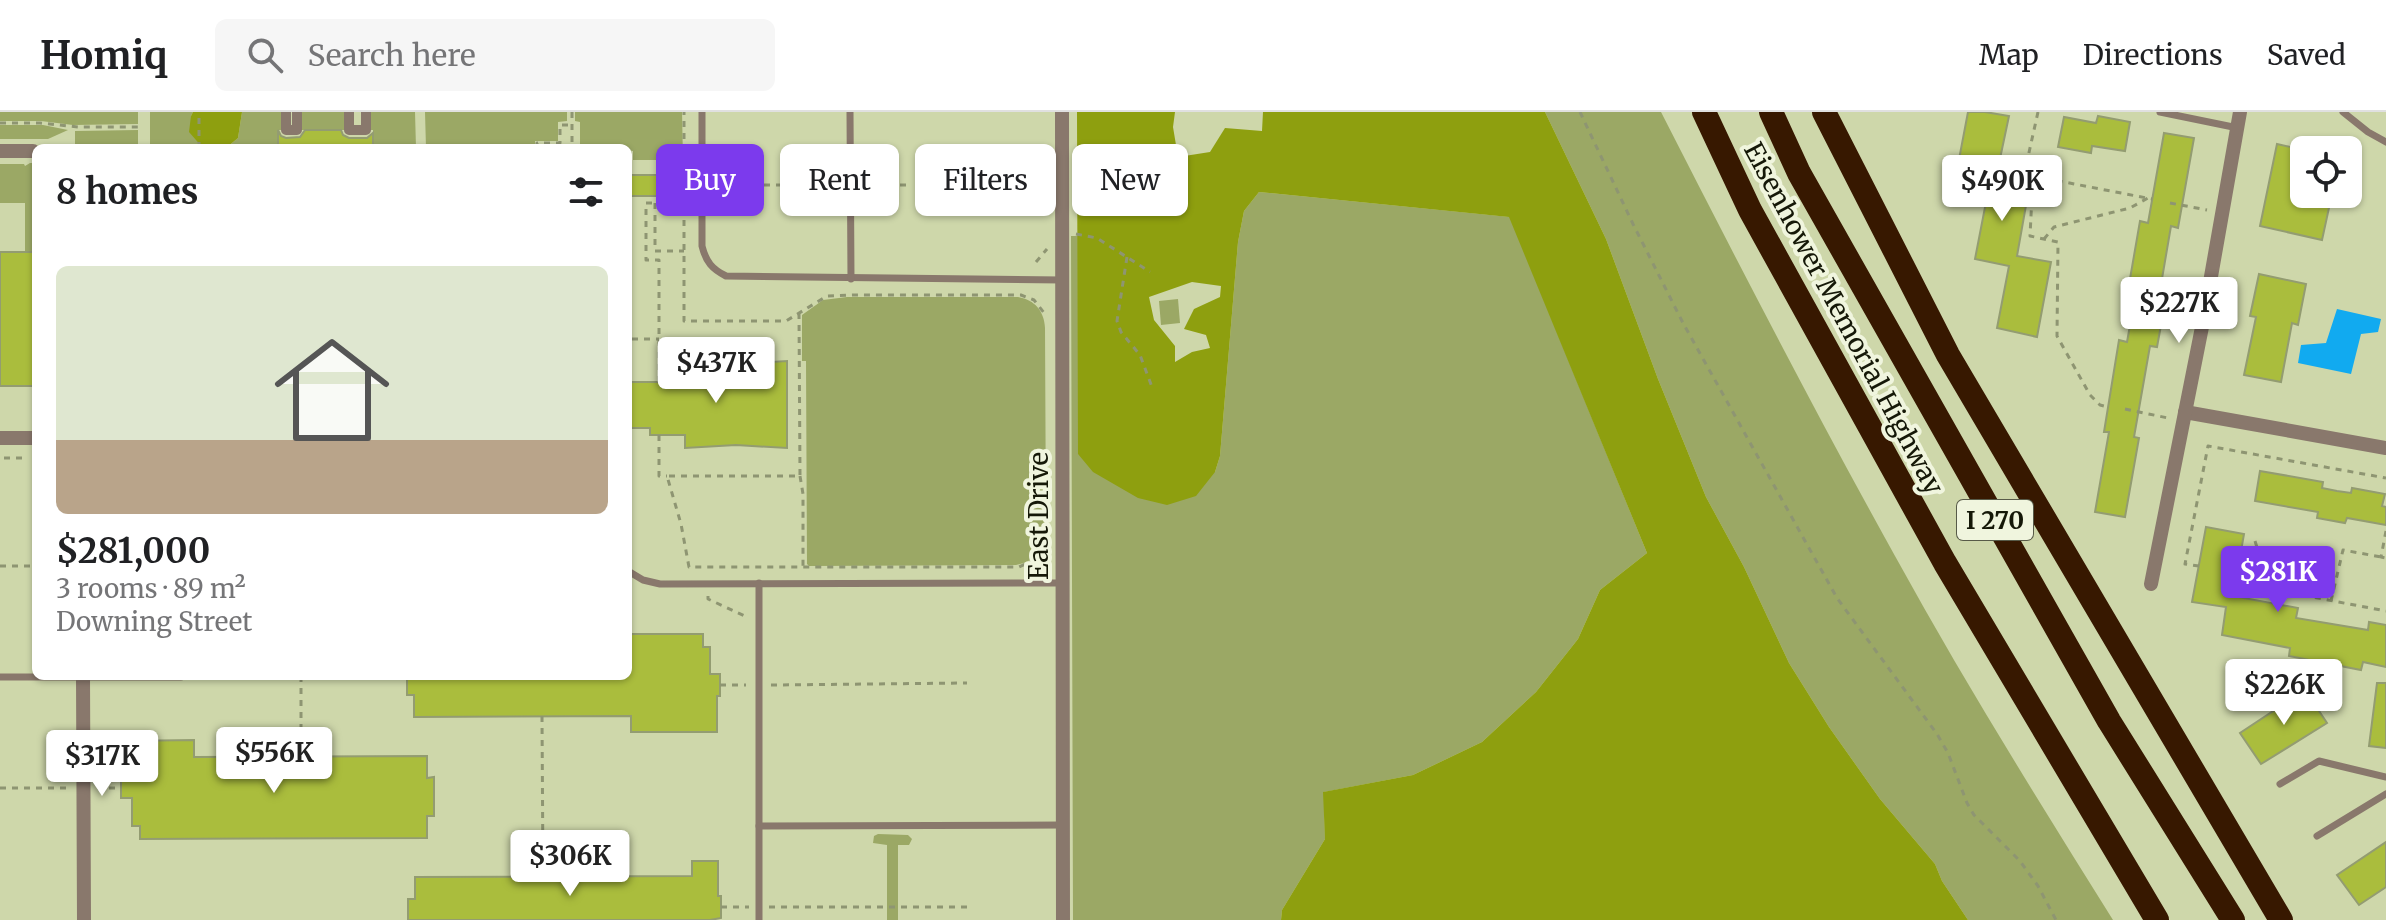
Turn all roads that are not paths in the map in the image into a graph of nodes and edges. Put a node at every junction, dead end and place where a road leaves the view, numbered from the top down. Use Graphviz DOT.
graph roads {
  1 [pos="286,112"];
  2 [pos="297,112"];
  3 [pos="349,112"];
  4 [pos="366,112"];
  5 [pos="702,112"];
  6 [pos="850,112"];
  7 [pos="1062,112"];
  8 [pos="1704,112"];
  9 [pos="1771,112"];
  10 [pos="1824,112"];
  11 [pos="2160,112"];
  12 [pos="2240,112"];
  13 [pos="2343,112"];
  14 [pos="2238,128"];
  15 [pos="2386,142"];
  16 [pos="0,151"];
  17 [pos="32,151"];
  18 [pos="851,279"];
  19 [pos="1062,280"];
  20 [pos="2184,416"];
  21 [pos="0,438"];
  22 [pos="32,438"];
  23 [pos="2386,448"];
  24 [pos="632,573"];
  25 [pos="759,583"];
  26 [pos="1062,583"];
  27 [pos="2151,584"];
  28 [pos="0,677"];
  29 [pos="32,677"];
  30 [pos="83,680"];
  31 [pos="2386,777"];
  32 [pos="2280,784"];
  33 [pos="2386,794"];
  34 [pos="1062,825"];
  35 [pos="759,826"];
  36 [pos="2317,836"];
  37 [pos="84,920"];
  38 [pos="759,920"];
  39 [pos="1063,920"];
  40 [pos="2157,920"];
  41 [pos="2233,920"];
  42 [pos="2281,920"];
  1 -- 2 [label="street"];
  3 -- 4 [label="street"];
  5 -- 18 [label="lane"];
  6 -- 18 [label="lane"];
  7 -- 19 [label="street, East Drive"];
  8 -- 40 [label="highway, Eisenhower Memorial Highway / I 270"];
  9 -- 41 [label="highway, I 270"];
  10 -- 42 [label="highway, I 270"];
  11 -- 14 [label="lane"];
  12 -- 14 [label="street"];
  13 -- 15 [label="lane"];
  14 -- 20 [label="street"];
  16 -- 17 [label="street"];
  18 -- 19 [label="lane"];
  19 -- 26 [label="street, East Drive"];
  20 -- 23 [label="street"];
  20 -- 27 [label="street"];
  21 -- 22 [label="street"];
  24 -- 25 [label="lane"];
  25 -- 26 [label="lane"];
  25 -- 35 [label="lane"];
  26 -- 34 [label="street, East Drive"];
  28 -- 29 [label="lane"];
  30 -- 37 [label="street"];
  31 -- 32 [label="lane"];
  33 -- 36 [label="lane"];
  34 -- 35 [label="lane"];
  34 -- 39 [label="street, East Drive"];
  35 -- 38 [label="lane"];
}
